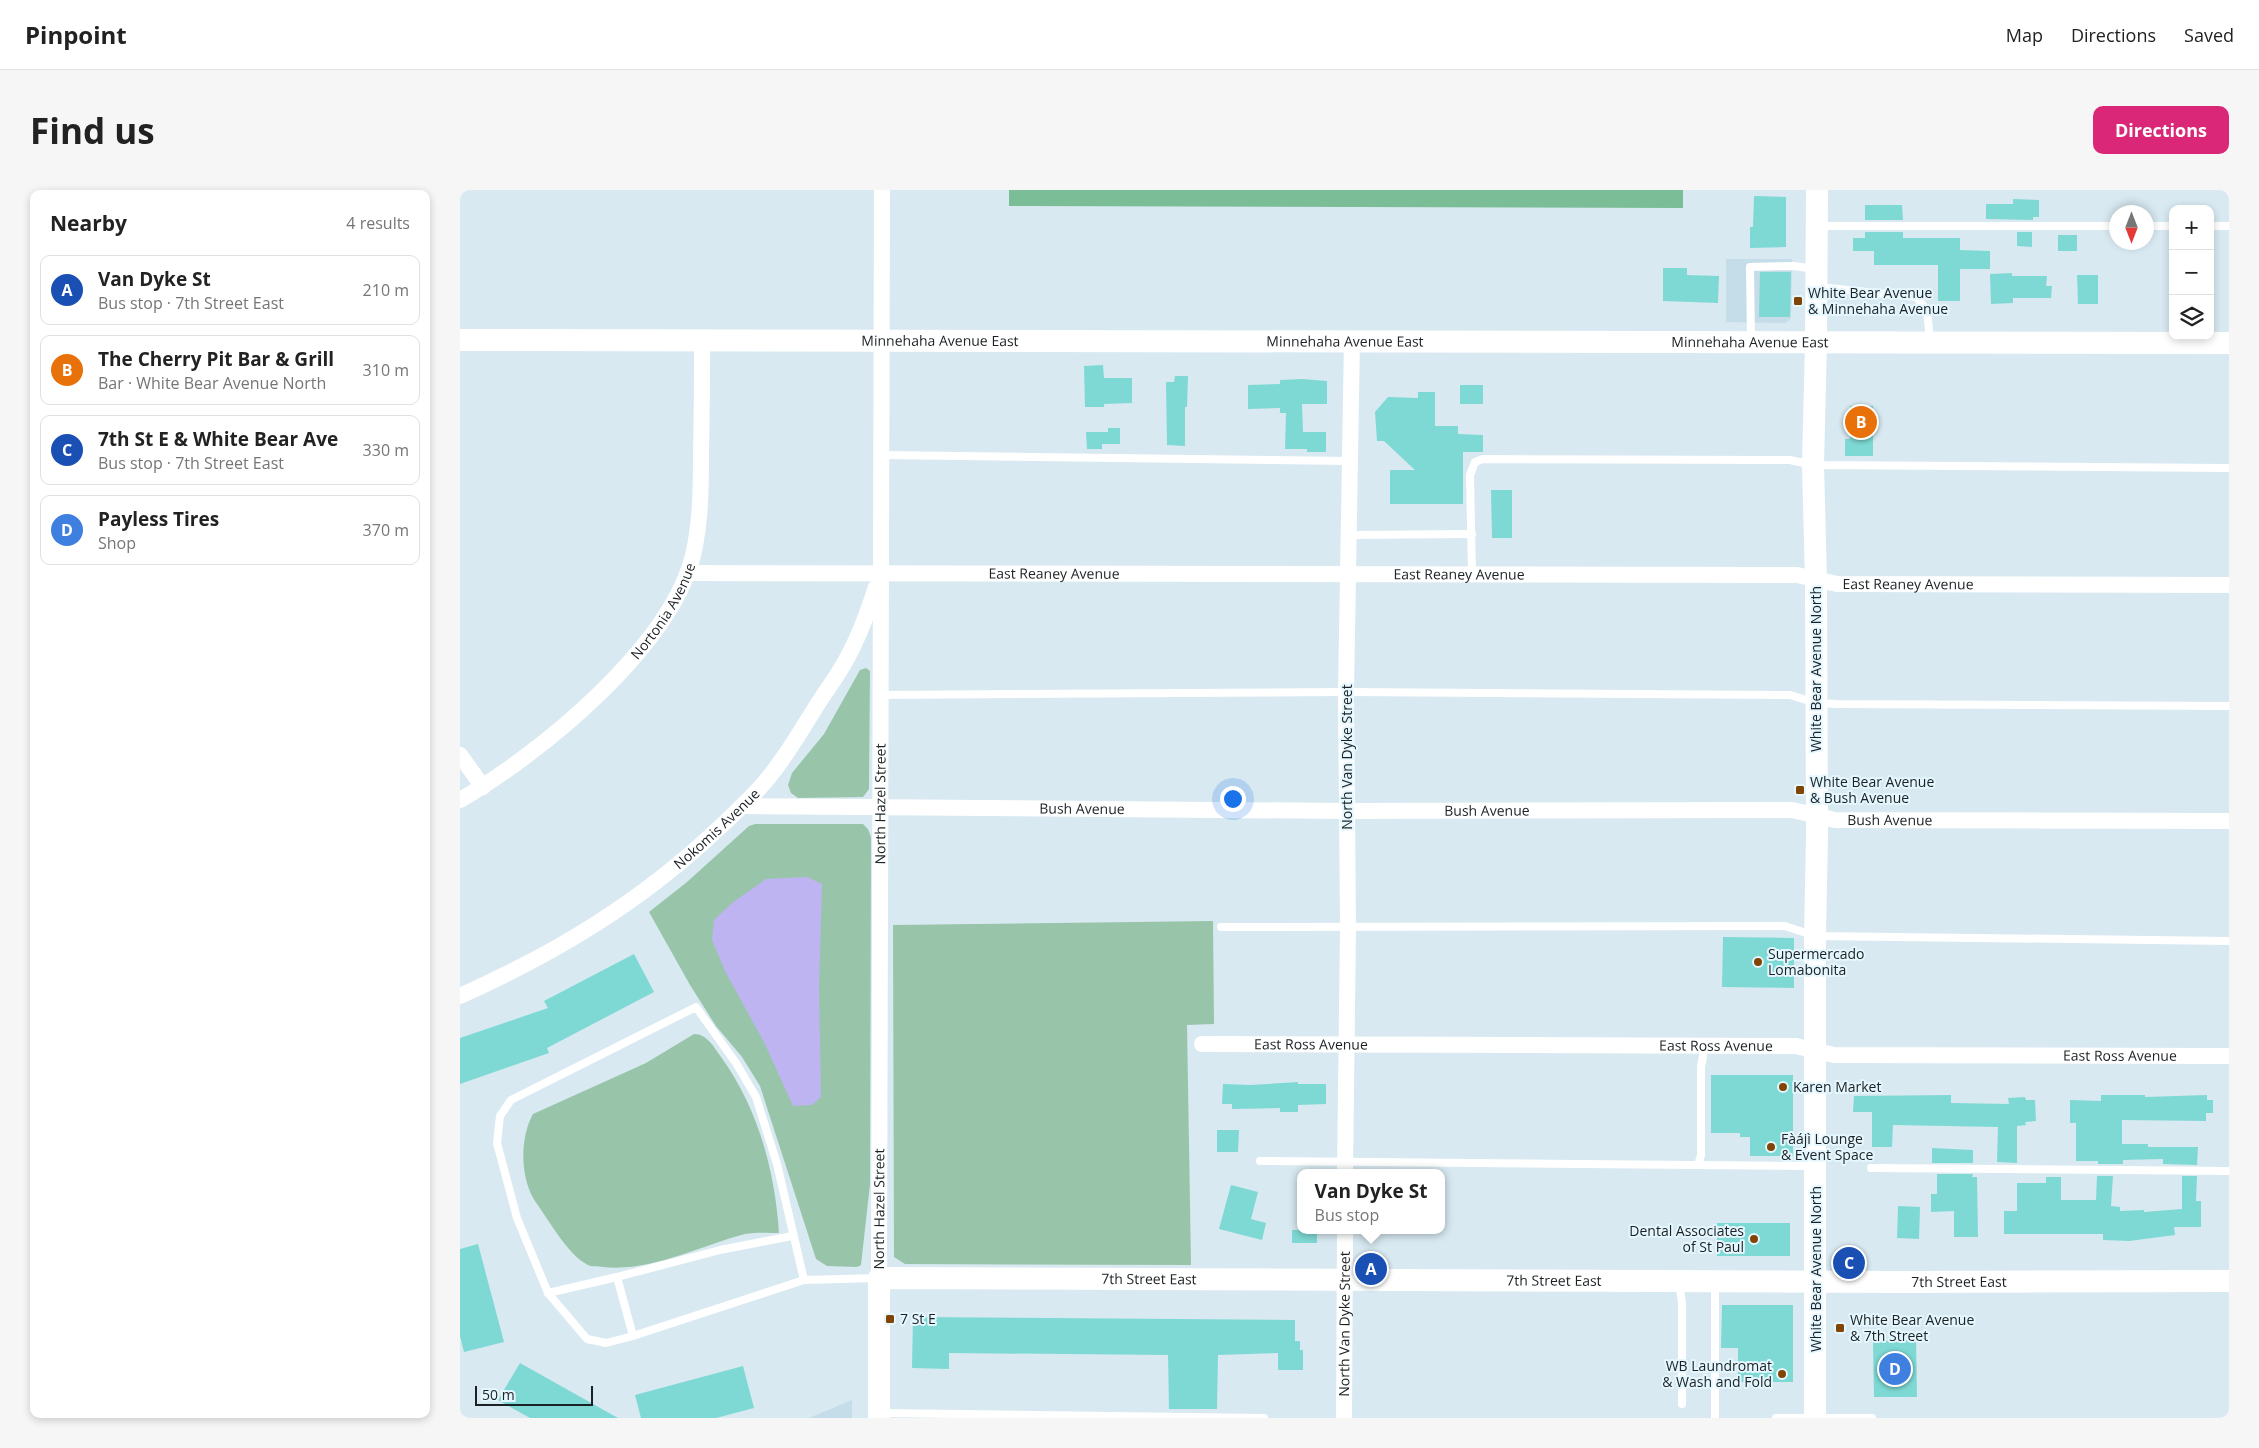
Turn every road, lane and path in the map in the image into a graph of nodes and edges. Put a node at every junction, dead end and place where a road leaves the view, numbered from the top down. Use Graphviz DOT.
graph roads {
  1 [pos="882,190"];
  2 [pos="1817,190"];
  3 [pos="1817,226"];
  4 [pos="2109,226"];
  5 [pos="2154,226"];
  6 [pos="2169,226"];
  7 [pos="2214,226"];
  8 [pos="2229,226"];
  9 [pos="1817,278"];
  10 [pos="702,339"];
  11 [pos="883,339"];
  12 [pos="460,340"];
  13 [pos="1352,340"];
  14 [pos="1751,341"];
  15 [pos="1816,342"];
  16 [pos="1930,342"];
  17 [pos="2229,343"];
  18 [pos="881,455"];
  19 [pos="1350,461"];
  20 [pos="1812,465"];
  21 [pos="2229,468"];
  22 [pos="1472,534"];
  23 [pos="1350,535"];
  24 [pos="688,573"];
  25 [pos="881,573"];
  26 [pos="1349,574"];
  27 [pos="1472,574"];
  28 [pos="1816,580"];
  29 [pos="2229,585"];
  30 [pos="1346,692"];
  31 [pos="880,694"];
  32 [pos="1816,703"];
  33 [pos="2229,706"];
  34 [pos="460,755"];
  35 [pos="483,787"];
  36 [pos="460,800"];
  37 [pos="742,806"];
  38 [pos="880,806"];
  39 [pos="1347,811"];
  40 [pos="1817,816"];
  41 [pos="2229,821"];
  42 [pos="1221,927"];
  43 [pos="1348,927"];
  44 [pos="1815,936"];
  45 [pos="2229,941"];
  46 [pos="460,996"];
  47 [pos="1202,1044"];
  48 [pos="1705,1044"];
  49 [pos="1345,1046"];
  50 [pos="1815,1050"];
  51 [pos="2229,1056"];
  52 [pos="1260,1161"];
  53 [pos="1698,1165"];
  54 [pos="1815,1166"];
  55 [pos="1345,1167"];
  56 [pos="1871,1168"];
  57 [pos="2229,1171"];
  58 [pos="1345,1234"];
  59 [pos="792,1236"];
  60 [pos="617,1277"];
  61 [pos="879,1278"];
  62 [pos="1345,1278"];
  63 [pos="804,1280"];
  64 [pos="1678,1280"];
  65 [pos="1715,1281"];
  66 [pos="1816,1281"];
  67 [pos="2229,1281"];
  68 [pos="548,1293"];
  69 [pos="633,1336"];
  70 [pos="1682,1404"];
  71 [pos="879,1416"];
  72 [pos="1264,1418"];
  73 [pos="1344,1418"];
  74 [pos="1715,1418"];
  75 [pos="1776,1418"];
  76 [pos="1816,1418"];
  77 [pos="1872,1418"];
  1 -- 11 [label="street, North Hazel Street"];
  2 -- 3 [label="main road, White Bear Avenue North"];
  3 -- 4 [label="lane"];
  3 -- 9 [label="main road, White Bear Avenue North"];
  5 -- 6 [label="lane"];
  7 -- 8 [label="lane"];
  9 -- 14 [label="lane"];
  9 -- 15 [label="main road, White Bear Avenue North"];
  9 -- 16 [label="lane"];
  10 -- 11 [label="main road, Minnehaha Avenue East"];
  10 -- 12 [label="main road, Minnehaha Avenue East"];
  10 -- 24 [label="street, Nortonia Avenue"];
  11 -- 13 [label="main road, Minnehaha Avenue East"];
  11 -- 18 [label="street, North Hazel Street"];
  13 -- 14 [label="main road, Minnehaha Avenue East"];
  13 -- 19 [label="street, North Van Dyke Street"];
  14 -- 15 [label="main road, Minnehaha Avenue East"];
  15 -- 16 [label="main road, Minnehaha Avenue East"];
  15 -- 20 [label="main road, White Bear Avenue North"];
  16 -- 17 [label="main road, Minnehaha Avenue East"];
  18 -- 19 [label="lane"];
  18 -- 25 [label="street, North Hazel Street"];
  19 -- 23 [label="street, North Van Dyke Street"];
  20 -- 21 [label="lane"];
  20 -- 22 [label="lane"];
  20 -- 28 [label="main road, White Bear Avenue North"];
  22 -- 23 [label="lane"];
  22 -- 27 [label="lane"];
  23 -- 26 [label="street, North Van Dyke Street"];
  24 -- 25 [label="street, East Reaney Avenue"];
  24 -- 35 [label="street, Nortonia Avenue"];
  25 -- 26 [label="street, East Reaney Avenue"];
  25 -- 31 [label="street, North Hazel Street"];
  25 -- 37 [label="street, Nokomis Avenue"];
  26 -- 27 [label="street, East Reaney Avenue"];
  26 -- 30 [label="street, North Van Dyke Street"];
  27 -- 28 [label="street, East Reaney Avenue"];
  28 -- 29 [label="street, East Reaney Avenue"];
  28 -- 32 [label="main road, White Bear Avenue North"];
  30 -- 31 [label="lane"];
  30 -- 32 [label="lane"];
  30 -- 39 [label="street, North Van Dyke Street"];
  31 -- 38 [label="street, North Hazel Street"];
  32 -- 33 [label="lane"];
  32 -- 40 [label="main road, White Bear Avenue North"];
  34 -- 35 [label="street"];
  35 -- 36 [label="street, Nortonia Avenue"];
  37 -- 38 [label="street, Bush Avenue"];
  37 -- 46 [label="street, Nokomis Avenue"];
  38 -- 39 [label="street, Bush Avenue"];
  38 -- 61 [label="street, North Hazel Street"];
  39 -- 40 [label="street, Bush Avenue"];
  39 -- 43 [label="street, North Van Dyke Street"];
  40 -- 41 [label="street, Bush Avenue"];
  40 -- 44 [label="main road, White Bear Avenue North"];
  42 -- 43 [label="lane"];
  43 -- 44 [label="lane"];
  43 -- 49 [label="street, North Van Dyke Street"];
  44 -- 45 [label="lane"];
  44 -- 50 [label="main road, White Bear Avenue North"];
  47 -- 49 [label="street, East Ross Avenue"];
  48 -- 49 [label="street, East Ross Avenue"];
  48 -- 50 [label="street, East Ross Avenue"];
  48 -- 53 [label="lane"];
  49 -- 55 [label="street, North Van Dyke Street"];
  50 -- 51 [label="street, East Ross Avenue"];
  50 -- 54 [label="main road, White Bear Avenue North"];
  52 -- 55 [label="lane"];
  53 -- 54 [label="lane"];
  53 -- 55 [label="lane"];
  54 -- 66 [label="main road, White Bear Avenue North"];
  56 -- 57 [label="lane"];
  58 -- 62 [label="street, North Van Dyke Street"];
  59 -- 60 [label="lane"];
  59 -- 63 [label="lane"];
  59 -- 68 [label="lane"];
  60 -- 68 [label="lane"];
  60 -- 69 [label="lane"];
  61 -- 62 [label="main road, 7th Street East"];
  61 -- 63 [label="lane"];
  61 -- 71 [label="main road, North Hazel Street"];
  62 -- 64 [label="main road, 7th Street East"];
  62 -- 73 [label="street, North Van Dyke Street"];
  63 -- 69 [label="lane"];
  64 -- 65 [label="main road, 7th Street East"];
  64 -- 70 [label="lane"];
  65 -- 66 [label="main road, 7th Street East"];
  65 -- 74 [label="lane"];
  66 -- 67 [label="main road, 7th Street East"];
  66 -- 76 [label="main road, White Bear Avenue North"];
  68 -- 69 [label="lane"];
  71 -- 72 [label="lane"];
  75 -- 76 [label="lane"];
  76 -- 77 [label="lane"];
}
